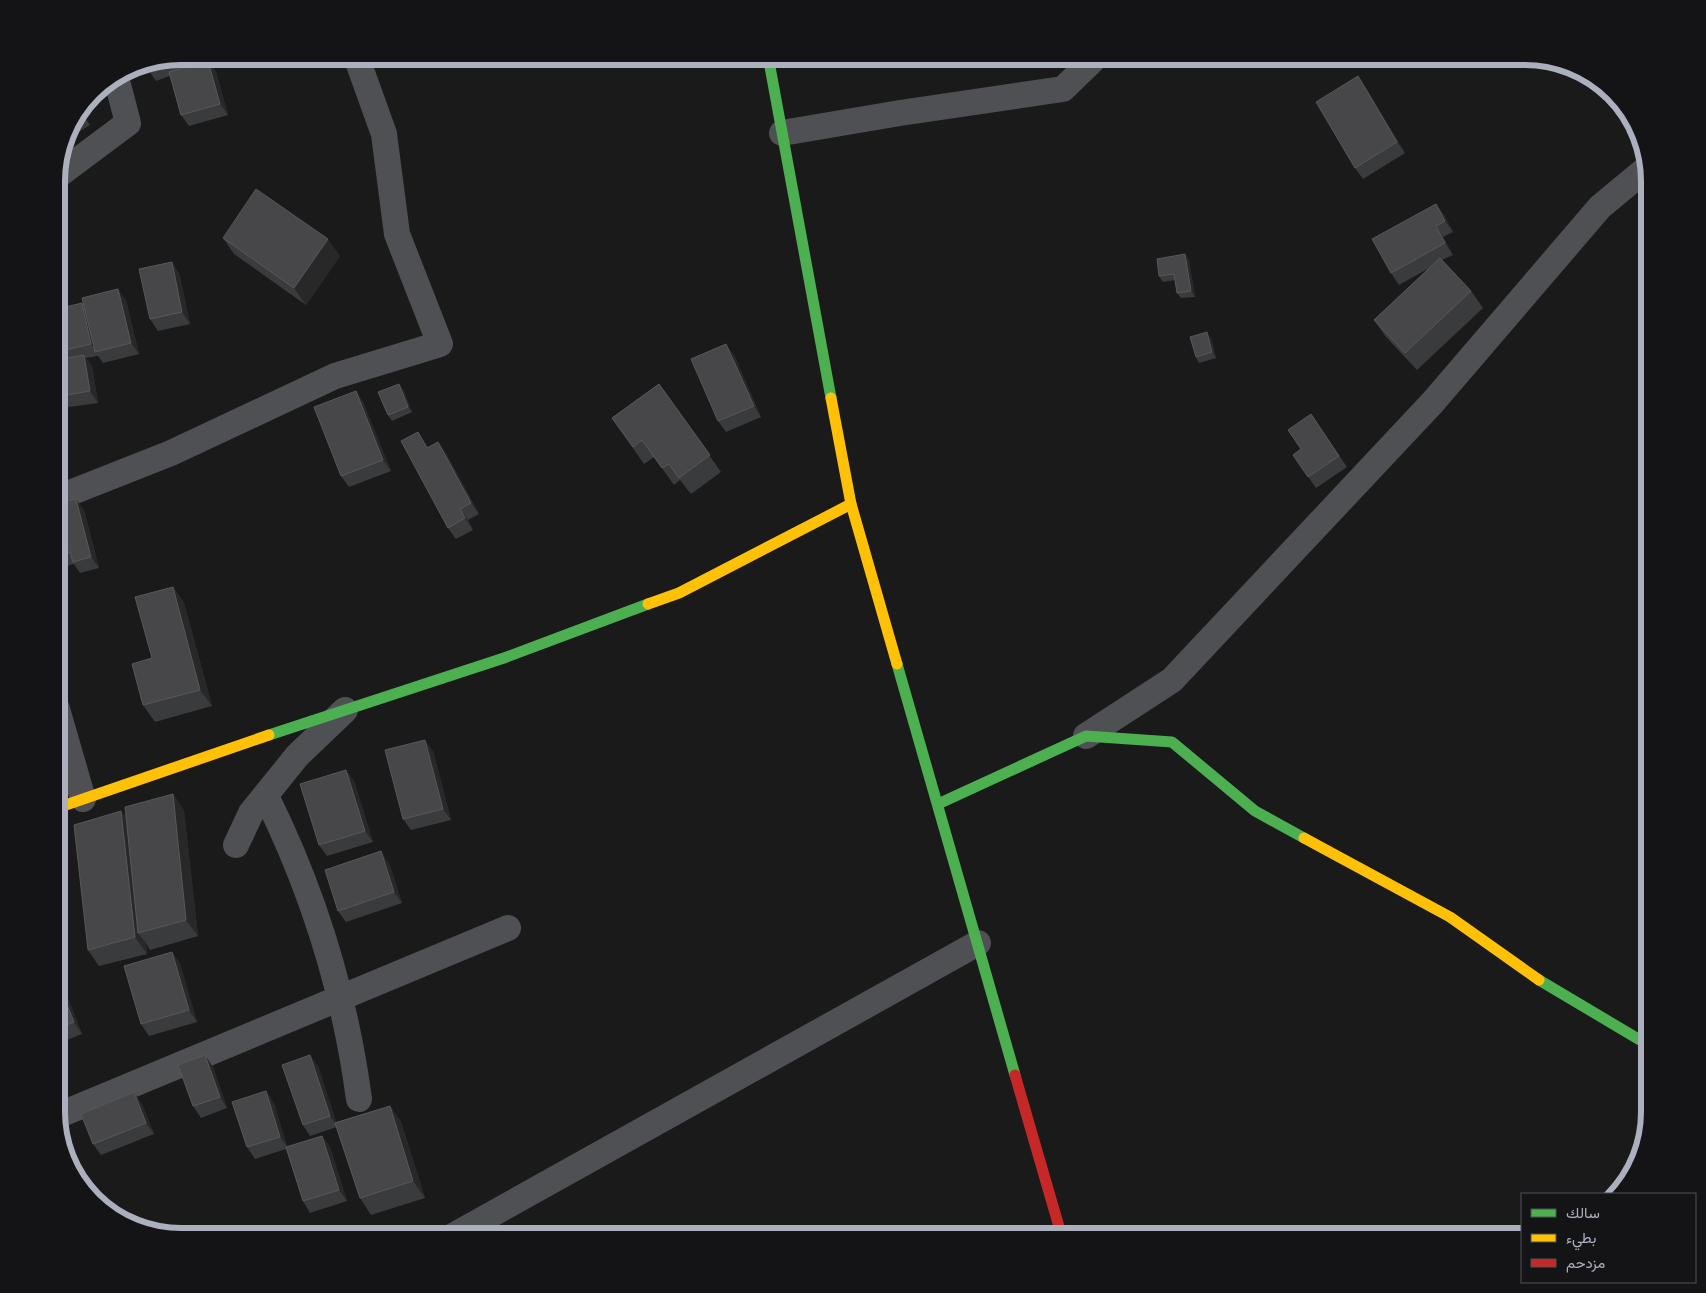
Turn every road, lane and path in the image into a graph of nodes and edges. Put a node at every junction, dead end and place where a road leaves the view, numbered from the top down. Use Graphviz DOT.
graph roads {
  1 [pos="359,65"];
  2 [pos="770,65"];
  3 [pos="1088,65"];
  4 [pos="118,84"];
  5 [pos="782,134"];
  6 [pos="66,169"];
  7 [pos="1640,173"];
  8 [pos="65,494"];
  9 [pos="851,504"];
  10 [pos="345,710"];
  11 [pos="1086,736"];
  12 [pos="65,739"];
  13 [pos="266,796"];
  14 [pos="83,799"];
  15 [pos="938,804"];
  16 [pos="65,805"];
  17 [pos="236,845"];
  18 [pos="508,928"];
  19 [pos="978,943"];
  20 [pos="340,996"];
  21 [pos="1641,1041"];
  22 [pos="359,1099"];
  23 [pos="65,1112"];
  24 [pos="467,1228"];
  25 [pos="1059,1228"];
  1 -- 8 [label="street"];
  2 -- 5 [label="street"];
  3 -- 5 [label="street"];
  4 -- 6 [label="street"];
  5 -- 9 [label="street"];
  7 -- 11 [label="street"];
  9 -- 10 [label="street"];
  9 -- 15 [label="street"];
  10 -- 13 [label="street"];
  10 -- 14 [label="street"];
  11 -- 15 [label="street"];
  11 -- 21 [label="street"];
  12 -- 14 [label="street"];
  13 -- 17 [label="street"];
  13 -- 20 [label="street"];
  14 -- 16 [label="street"];
  15 -- 19 [label="street"];
  18 -- 20 [label="street"];
  19 -- 24 [label="street"];
  19 -- 25 [label="street"];
  20 -- 22 [label="street"];
  20 -- 23 [label="street"];
}
